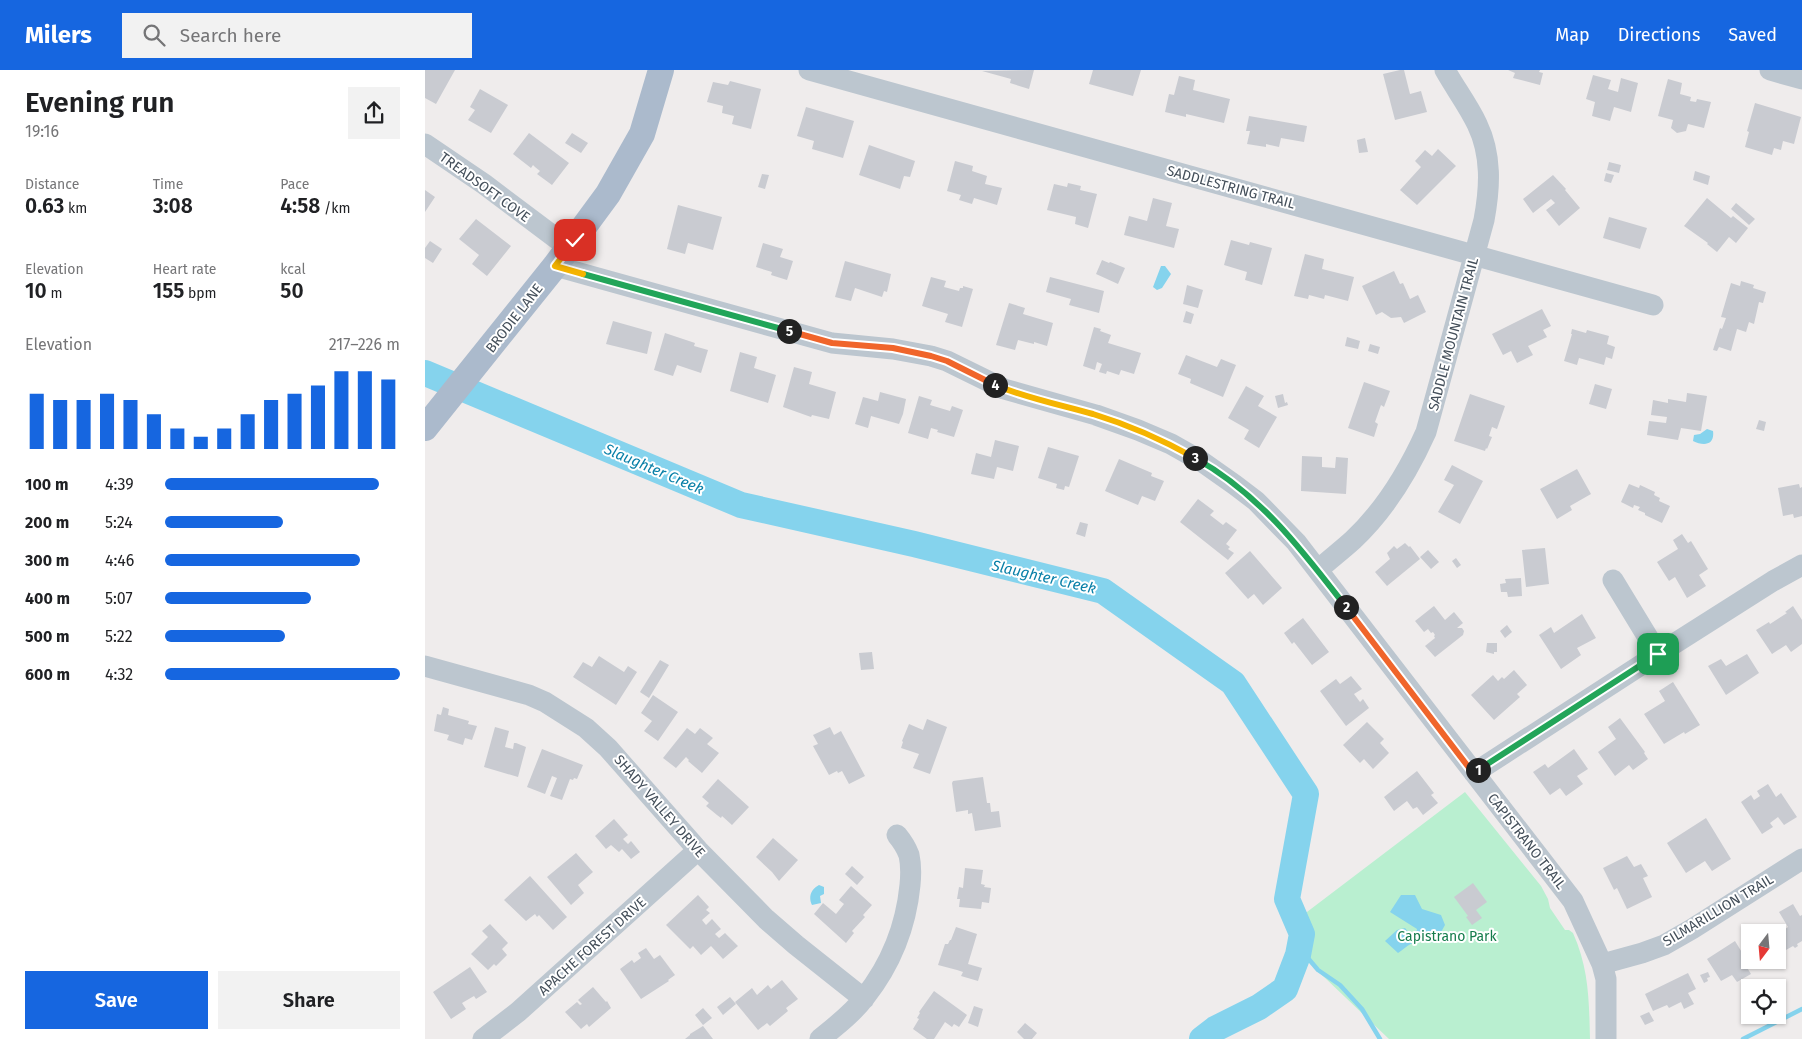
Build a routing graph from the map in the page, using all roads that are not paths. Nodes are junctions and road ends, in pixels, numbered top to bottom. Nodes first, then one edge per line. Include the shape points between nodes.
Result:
1 (661, 70) edge
2 (809, 70) edge
3 (1445, 70) edge
4 (1770, 70) edge
5 (1802, 79) edge
6 (425, 144) edge
7 (1475, 255) junction
8 (562, 257) junction
9 (1653, 305) dead end
10 (432, 420) edge
11 (1802, 566) edge
12 (1317, 570) junction
13 (1613, 580) dead end
14 (1658, 654) junction
15 (425, 666) edge
16 (1473, 773) junction
17 (897, 835) dead end
18 (698, 850) junction
19 (1802, 859) edge
20 (1602, 964) junction
21 (864, 999) junction
22 (483, 1039) edge
23 (821, 1039) edge
24 (1607, 1039) edge

1 - 8 main road, BRODIE LANE via 644,127 632,154 608,194
2 - 7 street, SADDLESTRING TRAIL
3 - 7 street, SADDLE MOUNTAIN TRAIL via 1477,125 1487,156 1489,187
4 - 5 street
6 - 8 street, TREADSOFT COVE via 484,184
7 - 9 street, SADDLESTRING TRAIL
7 - 12 street, SADDLE MOUNTAIN TRAIL via 1426,432 1417,452 1385,504 1354,539
8 - 10 main road, BRODIE LANE
8 - 12 street, CAPISTRANO TRAIL via 832,343 893,348 931,356 1004,389 1138,430 1201,461 1256,501 1296,542
11 - 14 street
12 - 16 street, CAPISTRANO TRAIL
13 - 14 street
14 - 16 street
15 - 18 street, SHADY VALLEY DRIVE via 529,695 586,728 609,748
16 - 20 street, CAPISTRANO TRAIL via 1573,901
17 - 21 street via 909,857 908,904 893,952
18 - 21 street, SHADY VALLEY DRIVE via 796,945
18 - 22 street, APACHE FOREST DRIVE
19 - 20 street, SILMARILLION TRAIL via 1664,944
20 - 24 street, CAPISTRANO TRAIL via 1607,993
21 - 23 street

